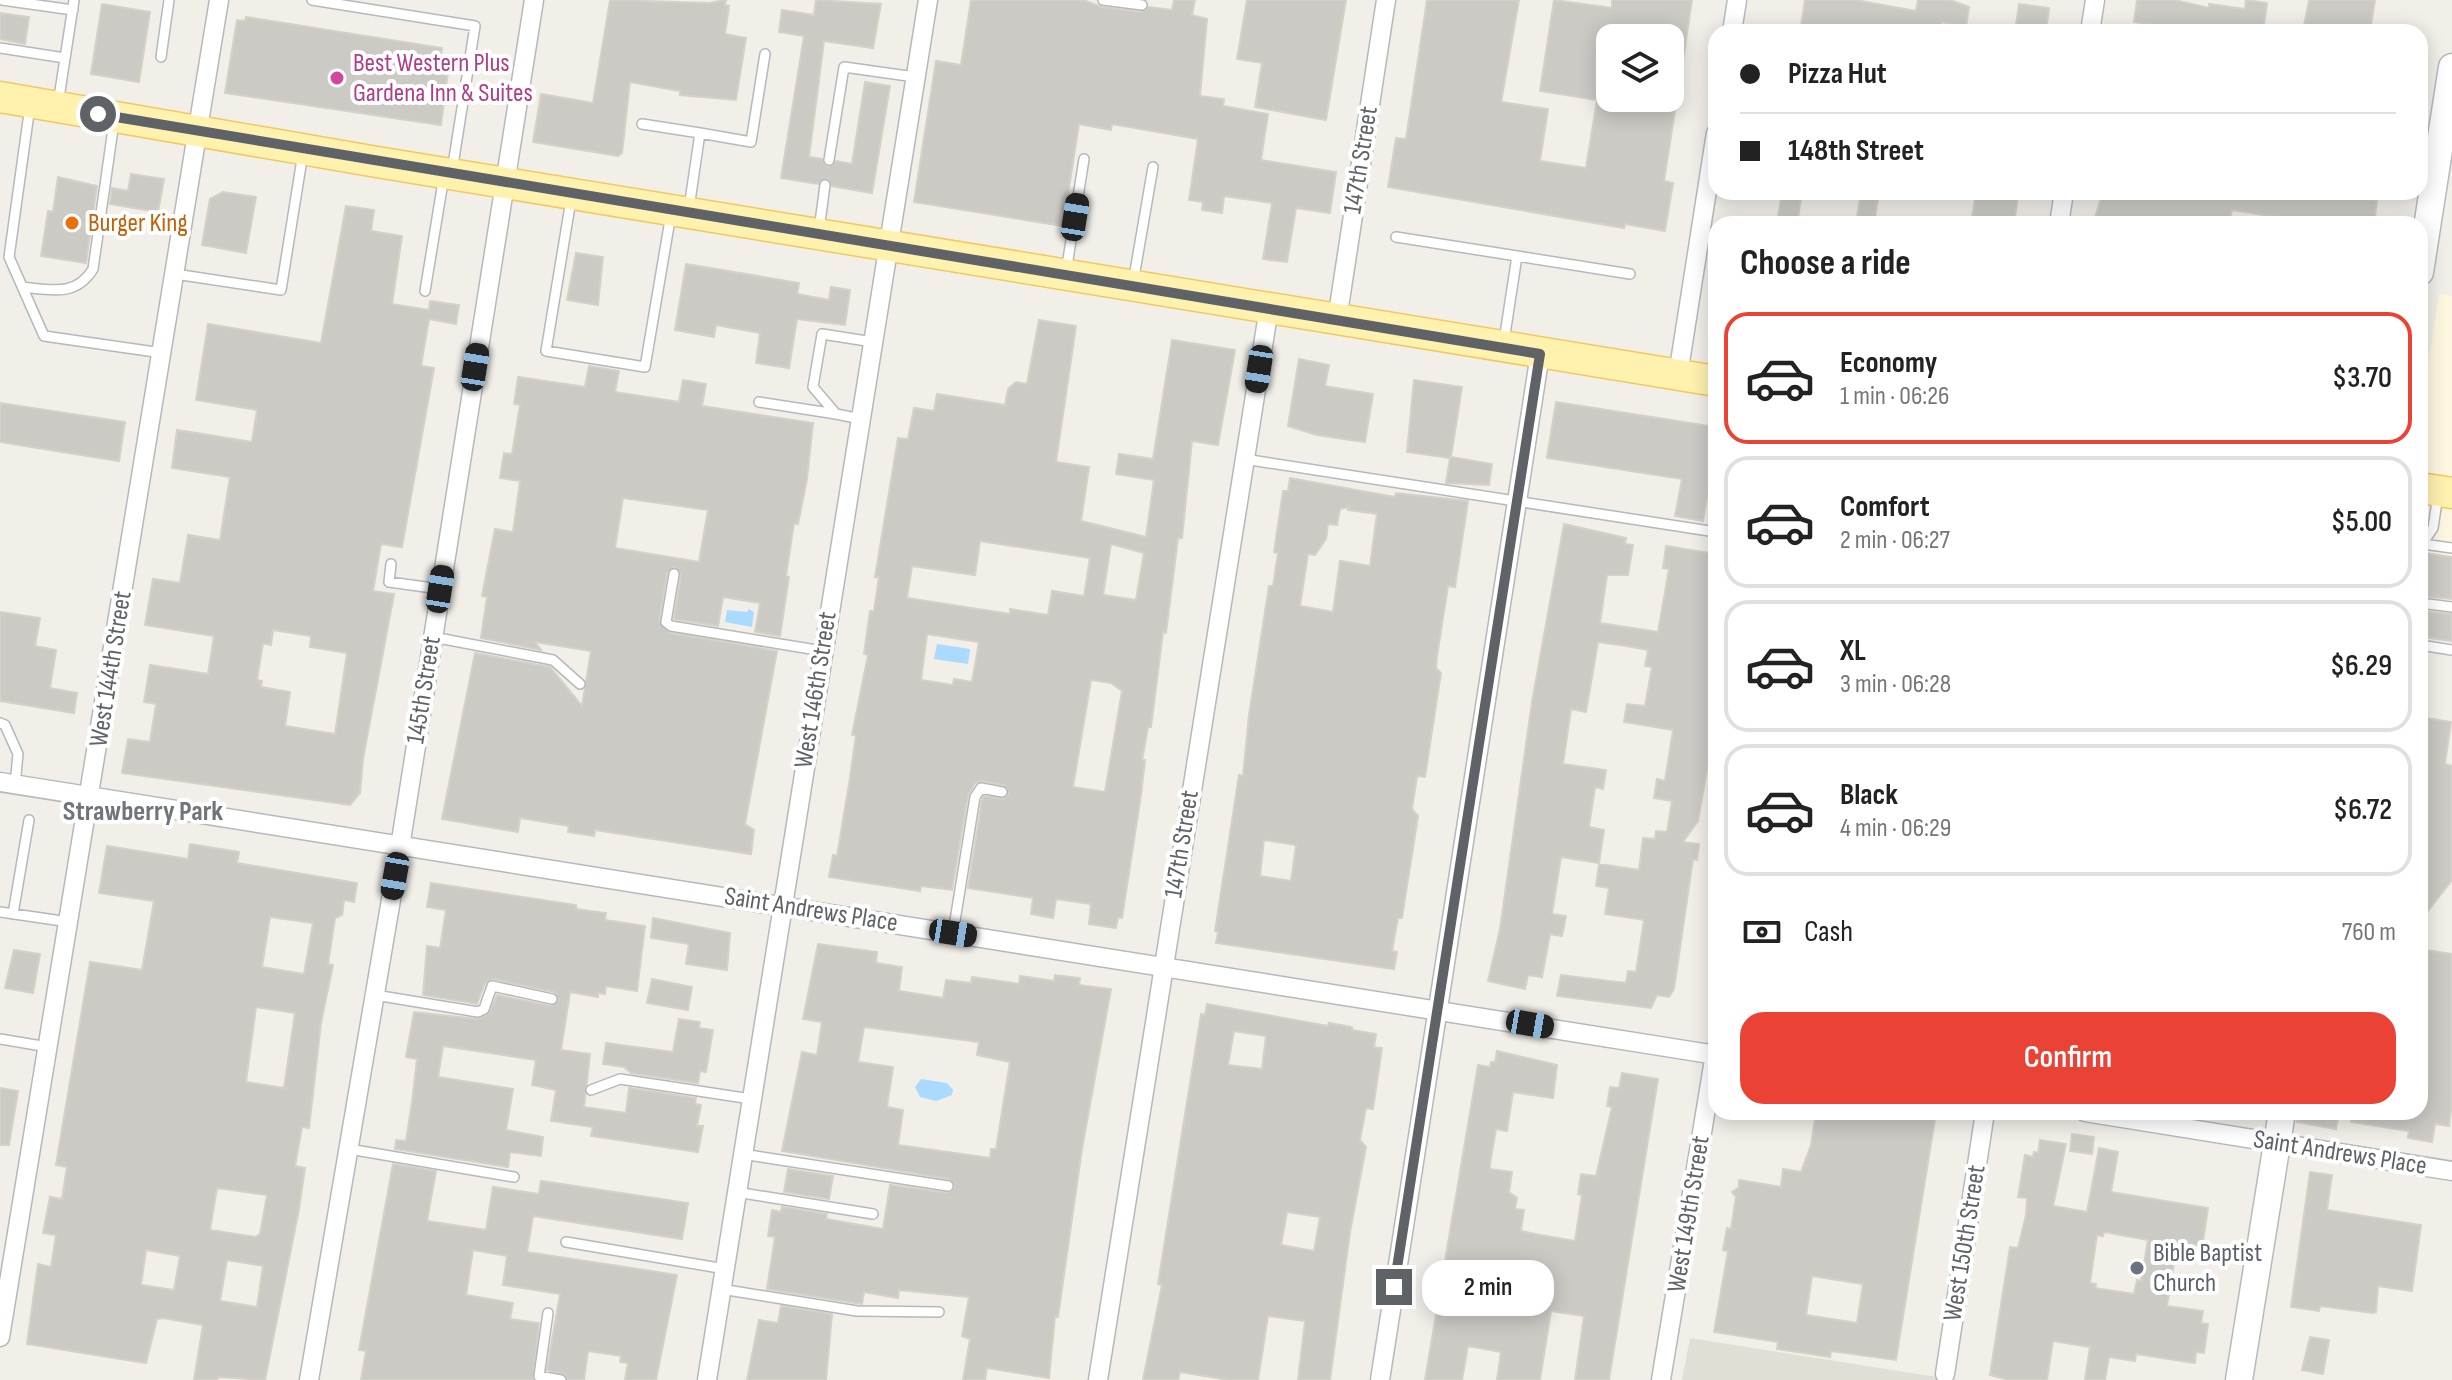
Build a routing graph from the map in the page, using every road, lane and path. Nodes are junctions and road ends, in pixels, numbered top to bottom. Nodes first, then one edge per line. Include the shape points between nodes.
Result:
1 (2, 0) edge
2 (169, 0) edge
3 (219, 0) edge
4 (312, 0) edge
5 (534, 0) edge
6 (928, 0) edge
7 (1103, 0) edge
8 (1386, 0) edge
9 (1737, 0) edge
10 (2095, 0) edge
11 (74, 5) edge
12 (1142, 5) dead end
13 (1733, 24) edge
14 (2091, 24) edge
15 (0, 48) edge
16 (765, 54) dead end
17 (161, 57) dead end
18 (65, 58) junction
19 (2452, 67) edge
20 (915, 77) junction
21 (0, 97) edge
22 (44, 105) junction
23 (115, 117) junction
24 (642, 124) dead end
25 (198, 132) junction
26 (700, 133) junction
27 (304, 150) junction
28 (1084, 159) dead end
29 (829, 160) dead end
30 (1153, 167) dead end
31 (448, 173) junction
32 (504, 182) junction
33 (1708, 184) edge
34 (825, 185) dead end
35 (572, 193) junction
36 (680, 210) junction
37 (2428, 233) edge
38 (818, 234) junction
39 (1396, 237) dead end
40 (889, 246) junction
41 (1517, 256) junction
42 (175, 274) junction
43 (1630, 274) dead end
44 (1065, 275) junction
45 (1133, 286) junction
46 (22, 287) junction
47 (425, 291) dead end
48 (1269, 308) junction
49 (1337, 320) junction
50 (873, 342) junction
51 (1503, 348) junction
52 (162, 353) junction
53 (1540, 354) junction
54 (1678, 375) junction
55 (1708, 380) edge
56 (759, 402) dead end
57 (836, 414) junction
58 (861, 419) junction
59 (1244, 459) junction
60 (2437, 491) edge
61 (1517, 503) junction
62 (1708, 531) edge
63 (2428, 536) edge
64 (2428, 546) edge
65 (2452, 548) edge
66 (391, 564) dead end
67 (674, 574) dead end
68 (440, 589) junction
69 (2428, 604) edge
70 (2452, 607) edge
71 (433, 637) junction
72 (2428, 646) edge
73 (2452, 650) edge
74 (823, 651) junction
75 (580, 684) dead end
76 (0, 723) edge
77 (7, 783) edge
78 (1002, 792) dead end
79 (91, 797) junction
80 (29, 820) dead end
81 (400, 847) junction
82 (781, 905) junction
83 (0, 912) edge
84 (13, 914) junction
85 (69, 922) junction
86 (953, 933) junction
87 (1162, 966) junction
88 (375, 995) junction
89 (552, 999) dead end
90 (1437, 1009) junction
91 (0, 1039) edge
92 (48, 1047) junction
93 (1708, 1054) edge
94 (591, 1090) dead end
95 (751, 1099) junction
96 (1708, 1102) edge
97 (1984, 1120) edge
98 (2135, 1120) edge
99 (2281, 1120) edge
100 (2277, 1143) junction
101 (349, 1149) junction
102 (742, 1154) junction
103 (2452, 1171) edge
104 (514, 1177) dead end
105 (948, 1186) dead end
106 (736, 1192) junction
107 (873, 1214) dead end
108 (566, 1242) dead end
109 (725, 1269) junction
110 (721, 1289) junction
111 (939, 1312) dead end
112 (548, 1313) dead end
113 (0, 1337) edge
114 (1945, 1374) dead end
115 (309, 1380) edge
116 (561, 1380) edge
117 (707, 1380) edge
118 (1098, 1380) edge
119 (1380, 1380) edge
120 (1661, 1380) edge
121 (2239, 1380) edge

1 - 11 lane
2 - 17 lane
3 - 25 street, West 144th Street
4 - 31 lane via 475,26
5 - 32 street, 145th Street
6 - 20 street, West 146th Street
7 - 12 lane
8 - 49 street, 147th Street
9 - 13 street
10 - 14 street
11 - 18 lane
15 - 18 lane
16 - 26 lane via 751,142
18 - 22 lane
19 - 37 main road via 2438,193
20 - 29 lane via 844,67
20 - 40 street, West 146th Street
21 - 22 main road
22 - 23 main road
22 - 46 lane via 9,257
23 - 25 main road
23 - 46 lane via 93,269 73,289
24 - 26 lane
25 - 27 main road
25 - 42 street, West 144th Street
26 - 36 lane
27 - 31 main road
27 - 42 lane via 281,290
28 - 44 lane
30 - 45 lane
31 - 32 main road
31 - 47 lane
32 - 35 main road
32 - 68 street, 145th Street
33 - 54 street
34 - 38 lane
35 - 36 main road
35 - 36 lane via 546,351 645,367
36 - 38 main road
38 - 40 main road
39 - 41 lane
40 - 44 main road
40 - 50 street, West 146th Street
41 - 43 lane
41 - 51 lane
42 - 52 street, West 144th Street
44 - 45 main road
45 - 48 main road
46 - 52 lane via 44,336
48 - 49 main road
48 - 59 street, 147th Street
49 - 51 main road
50 - 57 lane via 822,334 813,387
50 - 58 street, West 146th Street
51 - 53 main road
52 - 79 street, West 144th Street
53 - 54 main road
53 - 61 street
54 - 55 main road
56 - 57 lane
57 - 58 lane
58 - 74 street, West 146th Street
59 - 61 lane
59 - 87 street, 147th Street
60 - 63 lane
61 - 62 lane
61 - 90 street
64 - 65 lane
66 - 68 lane via 389,582
67 - 74 lane via 666,622 671,626
68 - 71 street, 145th Street
69 - 70 lane
71 - 75 lane via 553,660
71 - 81 street, 145th Street
72 - 73 lane
74 - 82 street, West 146th Street
76 - 77 lane via 18,754
77 - 79 street, Saint Andrews Place
78 - 86 lane via 981,788 975,797
79 - 81 street, Saint Andrews Place
79 - 85 street, West 144th Street
80 - 84 lane
81 - 82 street, Saint Andrews Place
81 - 88 street, 145th Street
82 - 86 street, Saint Andrews Place
82 - 95 street, West 146th Street
83 - 84 lane
84 - 85 lane
85 - 92 street, West 144th Street
86 - 87 street, Saint Andrews Place
87 - 90 street, Saint Andrews Place
87 - 118 street, 147th Street
88 - 89 lane via 478,1012 492,986
88 - 101 street, 145th Street
90 - 93 street, Saint Andrews Place
90 - 119 street
91 - 92 lane
92 - 113 street, West 144th Street
94 - 95 lane via 620,1079
95 - 102 street, West 146th Street
96 - 120 street, West 149th Street
97 - 114 street, West 150th Street
98 - 100 street, Saint Andrews Place
99 - 100 main road
100 - 103 street, Saint Andrews Place
100 - 121 main road
101 - 104 lane
101 - 115 street, 145th Street
102 - 105 lane
102 - 106 street, West 146th Street
106 - 107 lane
106 - 109 street, West 146th Street
108 - 109 lane
109 - 110 street, West 146th Street
110 - 111 lane via 857,1311
110 - 117 street, West 146th Street
112 - 116 lane via 539,1376

